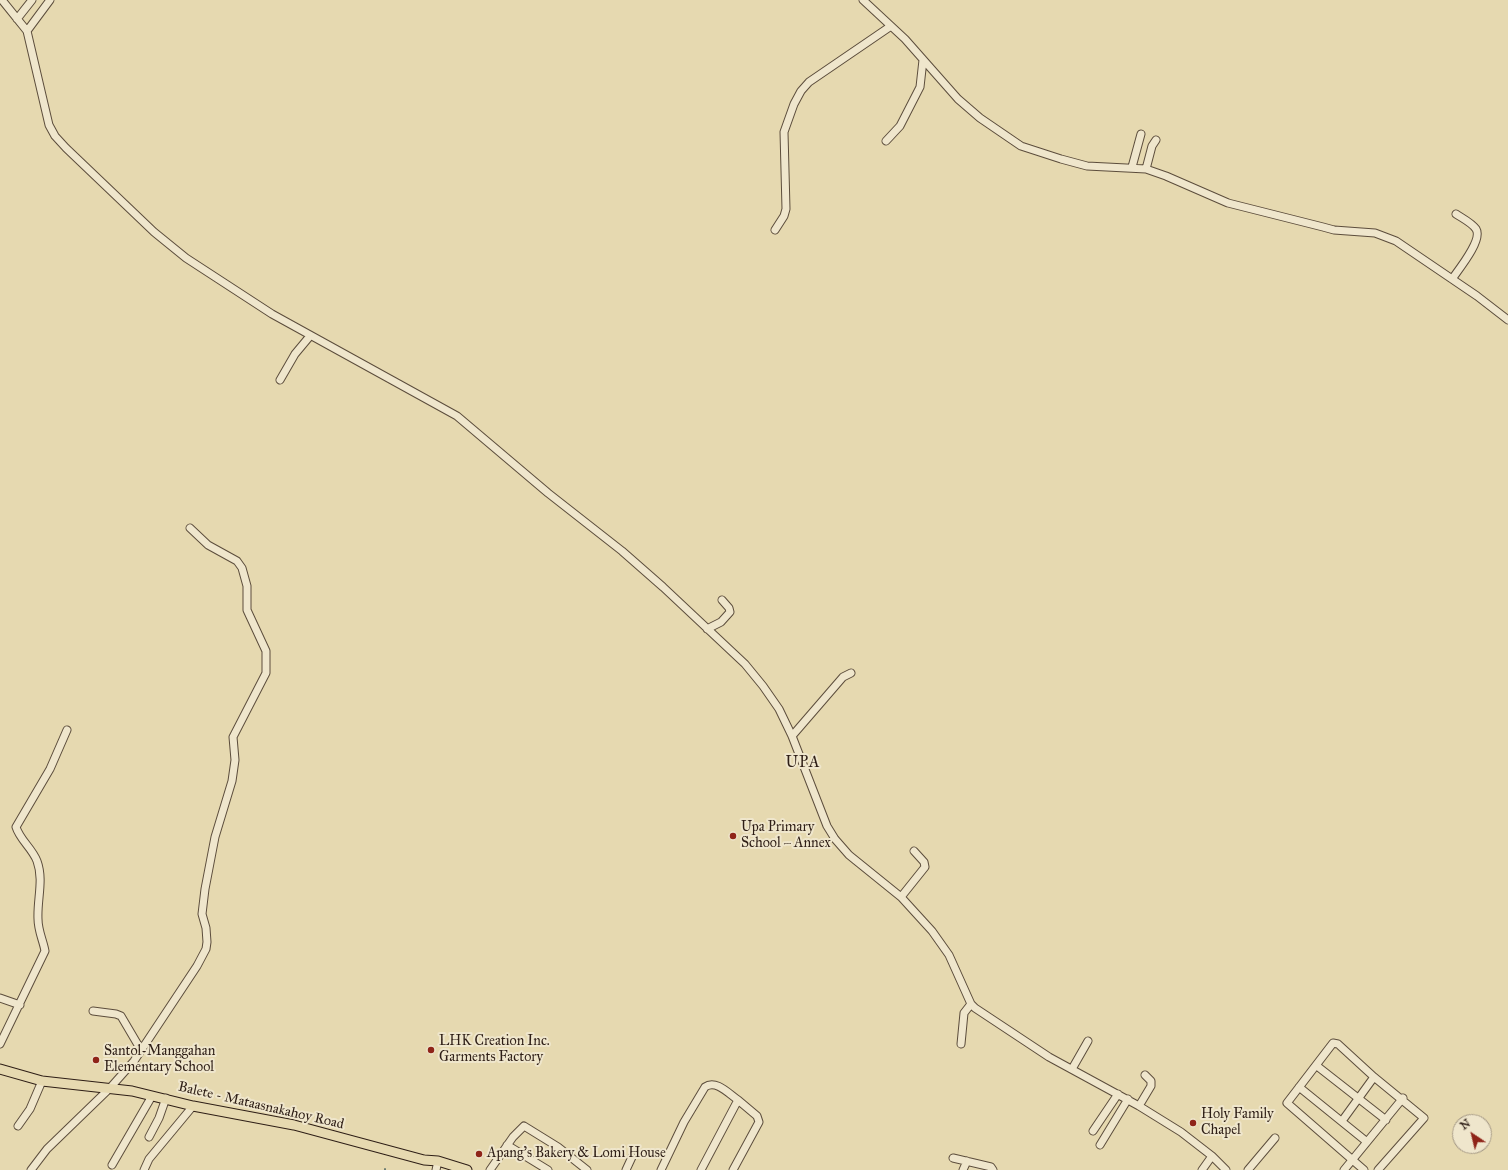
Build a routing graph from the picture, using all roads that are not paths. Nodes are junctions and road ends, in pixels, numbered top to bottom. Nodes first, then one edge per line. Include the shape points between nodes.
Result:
1 (2, 0) edge
2 (32, 0) edge
3 (50, 0) edge
4 (863, 0) edge
5 (17, 19) junction
6 (891, 26) junction
7 (27, 31) junction
8 (923, 60) junction
9 (1141, 134) dead end
10 (1156, 140) dead end
11 (886, 141) dead end
12 (1132, 167) junction
13 (1146, 169) junction
14 (1456, 214) dead end
15 (775, 230) dead end
16 (1452, 279) junction
17 (1508, 320) edge
18 (310, 336) junction
19 (280, 380) dead end
20 (190, 528) dead end
21 (722, 600) dead end
22 (708, 629) junction
23 (851, 673) dead end
24 (67, 730) dead end
25 (792, 736) junction
26 (914, 851) dead end
27 (901, 897) junction
28 (0, 998) edge
29 (971, 1004) junction
30 (20, 1005) junction
31 (93, 1011) dead end
32 (1088, 1041) dead end
33 (0, 1044) edge
34 (961, 1044) dead end
35 (141, 1050) junction
36 (1317, 1066) junction
37 (0, 1069) edge
38 (1072, 1069) junction
39 (1145, 1075) dead end
40 (1374, 1077) junction
41 (42, 1081) junction
42 (1299, 1087) junction
43 (110, 1088) junction
44 (1118, 1094) junction
45 (152, 1096) junction
46 (166, 1098) junction
47 (1403, 1098) junction
48 (1359, 1099) junction
49 (738, 1100) junction
50 (1128, 1100) junction
51 (193, 1106) junction
52 (1139, 1106) junction
53 (1342, 1120) junction
54 (1386, 1120) junction
55 (18, 1126) dead end
56 (1093, 1131) dead end
57 (150, 1137) dead end
58 (1275, 1138) dead end
59 (1367, 1142) junction
60 (507, 1145) junction
61 (1100, 1145) dead end
62 (1212, 1156) junction
63 (632, 1157) dead end
64 (953, 1158) dead end
65 (1352, 1160) junction
66 (967, 1161) junction
67 (112, 1165) dead end
68 (437, 1165) edge
69 (31, 1170) edge
70 (144, 1170) edge
71 (467, 1170) edge
72 (490, 1170) edge
73 (548, 1170) edge
74 (587, 1170) edge
75 (626, 1170) edge
76 (661, 1170) edge
77 (701, 1170) edge
78 (733, 1170) edge
79 (963, 1170) edge
80 (993, 1170) edge
81 (1202, 1170) edge
82 (1226, 1170) edge
83 (1248, 1170) edge
84 (1344, 1170) edge
85 (1364, 1170) edge
86 (1378, 1170) edge

1 - 5 street
2 - 5 street
3 - 7 street
4 - 6 street
5 - 7 street
6 - 8 street
6 - 15 street via 809,82 800,91 784,132 786,209
7 - 18 street via 49,125 55,136 154,232 186,258 246,299
8 - 11 street via 920,87 900,126
8 - 12 street via 980,118 1021,146 1087,166
9 - 12 street
10 - 13 street
12 - 13 street
13 - 16 street via 1228,203 1334,230 1376,233 1396,241
14 - 16 street via 1476,228 1478,234 1477,241
16 - 17 street
18 - 19 street via 295,354
18 - 22 street via 457,416 548,494 622,551
20 - 35 street via 208,545 232,558 242,568 247,586 247,610 266,651 266,673 233,737 233,774 215,837 205,889 202,914 206,928 206,949
21 - 22 street via 730,612
22 - 25 street via 745,664 763,686 779,709
23 - 25 street via 843,677
24 - 30 street via 50,769 16,827 18,835 36,860 40,874 38,932 44,941 45,951
25 - 27 street via 827,826 835,839 850,855
26 - 27 street via 924,862 925,867
27 - 29 street via 932,931 949,955
28 - 30 street
29 - 34 street via 964,1013
29 - 38 street via 1021,1040
30 - 33 street
31 - 35 street via 121,1016
32 - 38 street
35 - 43 street
36 - 40 street via 1331,1044 1336,1043
36 - 42 street
36 - 48 street
37 - 41 main road, Balete - Mataasnakahoy Road
38 - 44 street
39 - 52 street via 1152,1086
40 - 47 street
40 - 48 street
41 - 43 main road, Balete - Mataasnakahoy Road
41 - 55 street via 30,1109
42 - 53 street
42 - 65 street via 1287,1103
43 - 45 main road, Balete - Mataasnakahoy Road
43 - 69 street via 47,1148
44 - 50 street
44 - 56 street
45 - 46 main road, Balete - Mataasnakahoy Road
45 - 67 street
46 - 51 main road, Balete - Mataasnakahoy Road
46 - 57 street
47 - 54 street
47 - 86 street via 1424,1119
48 - 53 street
48 - 54 street
49 - 76 street via 715,1084 705,1086
49 - 77 street
49 - 78 street via 757,1116 759,1122
50 - 52 street
50 - 61 street
51 - 68 main road, Balete - Mataasnakahoy Road via 294,1125
51 - 70 street via 148,1159
52 - 62 street via 1191,1138
53 - 59 street
54 - 59 street
58 - 83 street
59 - 65 street
60 - 72 street
60 - 73 street
60 - 74 street via 524,1126 558,1147
62 - 81 street
62 - 82 street
63 - 75 street
64 - 66 street
65 - 84 street
65 - 85 street
66 - 79 street
66 - 80 street via 991,1167
68 - 71 main road, Balete - Mataasnakahoy Road

